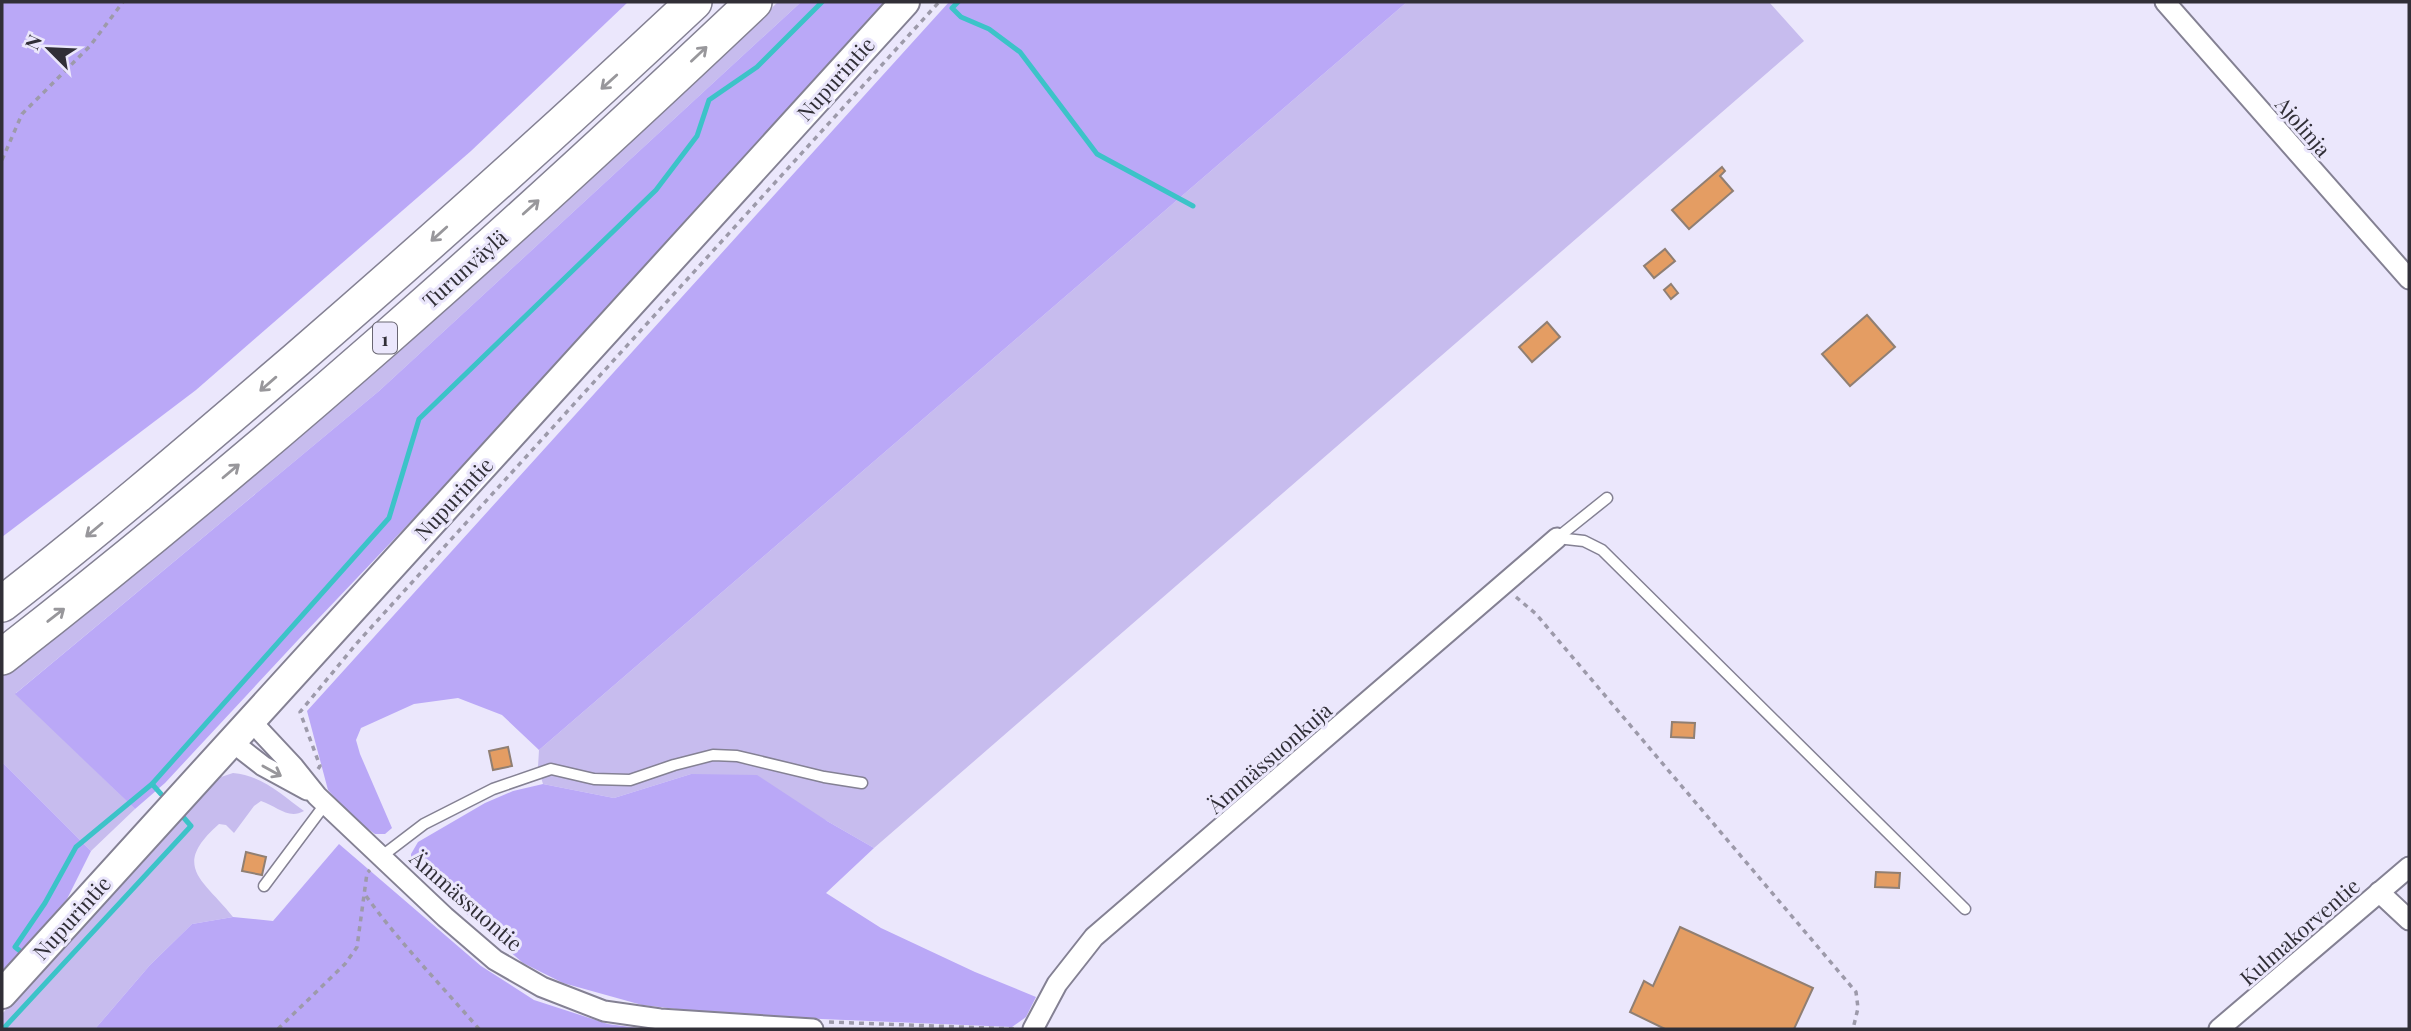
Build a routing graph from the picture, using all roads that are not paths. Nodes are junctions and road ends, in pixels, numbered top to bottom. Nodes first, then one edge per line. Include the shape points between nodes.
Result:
1 (694, 2) edge
2 (754, 2) edge
3 (905, 2) edge
4 (2165, 2) edge
5 (2409, 279) edge
6 (1607, 498) dead end
7 (1557, 538) junction
8 (2, 604) edge
9 (2, 657) edge
10 (240, 731) junction
11 (862, 783) dead end
12 (317, 794) junction
13 (382, 856) junction
14 (2409, 867) edge
15 (264, 886) dead end
16 (2379, 892) junction
17 (1965, 909) dead end
18 (2409, 920) edge
19 (2, 994) edge
20 (820, 1025) edge
21 (1032, 1029) edge
22 (2219, 1029) edge

1 -> 8 highway, Turunväylä / 1 via 382,286
9 -> 2 highway, Turunväylä / 1 via 248,457 411,316
3 - 10 main road, Nupurintie
4 - 5 street, Ajolinja
6 - 7 lane
7 - 17 lane via 1584,541 1602,550
7 - 21 street, Ämmässuonkuja via 1094,937 1057,984
10 - 12 street, Ämmässuontie
10 -> 12 street, Ämmässuontie via 263,766
10 - 19 main road, Nupurintie
11 - 13 lane via 737,756 713,755 631,780 594,779 551,769 493,789 424,824
12 - 13 street, Ämmässuontie
12 - 15 lane
13 - 20 street, Ämmässuontie via 495,960 542,987 604,1010 660,1019
14 - 16 street, Kulmakorventie
16 - 18 street
16 - 22 street, Kulmakorventie

